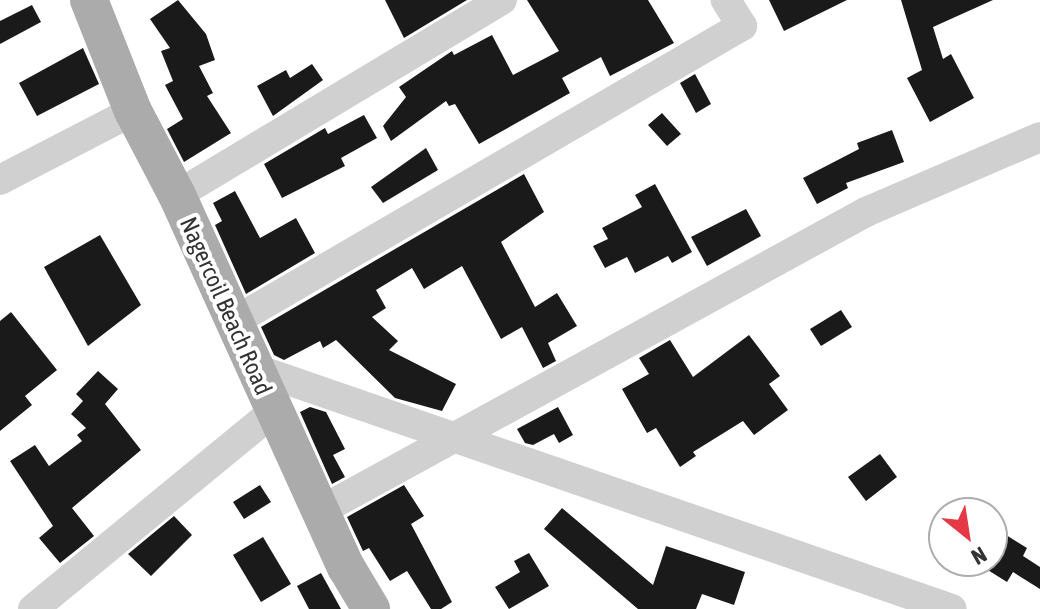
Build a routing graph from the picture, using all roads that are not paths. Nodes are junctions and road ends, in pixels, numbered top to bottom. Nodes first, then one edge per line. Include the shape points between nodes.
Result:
1 (89, 0) edge
2 (502, 0) edge
3 (726, 0) edge
4 (133, 111) junction
5 (1040, 137) edge
6 (0, 180) edge
7 (177, 195) junction
8 (233, 322) junction
9 (253, 368) junction
10 (273, 412) junction
11 (450, 438) junction
12 (320, 511) junction
13 (33, 609) edge
14 (371, 609) edge
15 (952, 609) edge

1 - 4 main road, Nagercoil Beach Road
2 - 7 street
3 - 8 street via 742,26
4 - 6 street
4 - 7 main road, Nagercoil Beach Road
5 - 11 street via 866,212
7 - 8 main road, Nagercoil Beach Road
8 - 9 main road, Nagercoil Beach Road
9 - 10 main road, Nagercoil Beach Road
9 - 11 street
10 - 12 main road, Nagercoil Beach Road
10 - 13 street
11 - 12 street
11 - 15 street
12 - 14 main road, Nagercoil Beach Road

